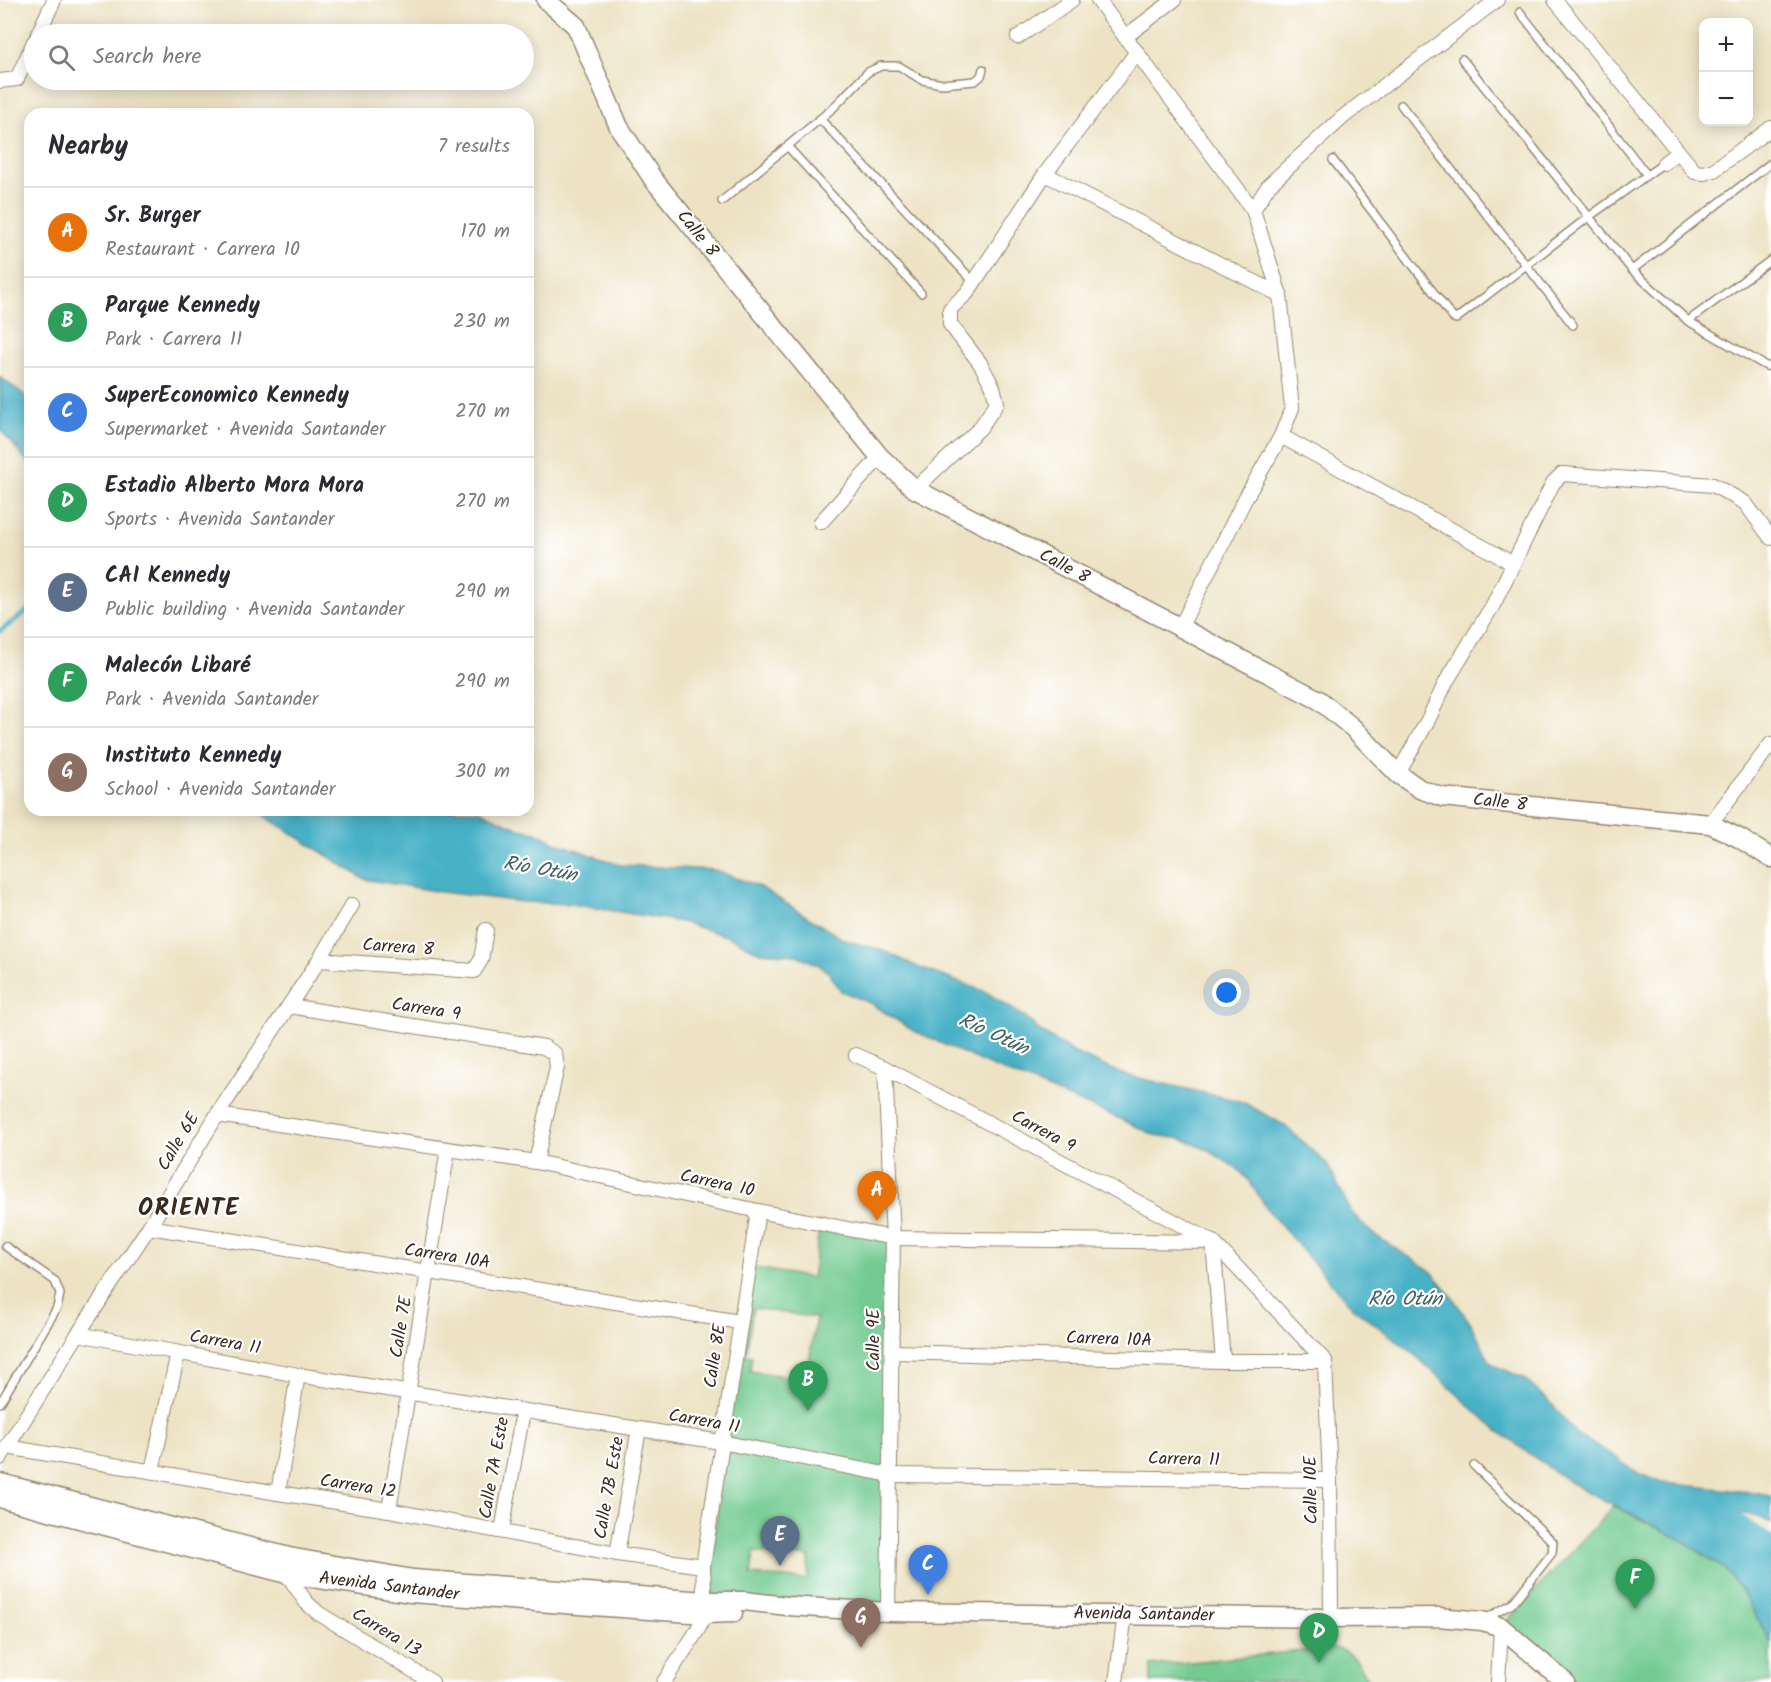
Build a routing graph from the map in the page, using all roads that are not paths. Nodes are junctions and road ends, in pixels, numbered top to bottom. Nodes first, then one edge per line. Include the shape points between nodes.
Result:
1 (54, 0) edge
2 (546, 0) edge
3 (1072, 0) edge
4 (1098, 0) edge
5 (1174, 0) edge
6 (1497, 0) edge
7 (1555, 0) edge
8 (1520, 12) dead end
9 (43, 24) edge
10 (1018, 37) dead end
11 (1125, 37) junction
12 (1137, 52) junction
13 (1462, 59) dead end
14 (24, 64) edge
15 (983, 69) dead end
16 (0, 81) edge
17 (1401, 105) dead end
18 (820, 119) junction
19 (1771, 128) edge
20 (788, 147) junction
21 (1677, 153) junction
22 (1333, 160) dead end
23 (1664, 163) joint
24 (1771, 163) edge
25 (1045, 174) junction
26 (1647, 175) junction
27 (722, 201) dead end
28 (1253, 210) junction
29 (1590, 216) junction
30 (1771, 260) edge
31 (1527, 265) junction
32 (1632, 270) junction
33 (974, 282) junction
34 (921, 293) dead end
35 (1280, 295) junction
36 (1688, 321) junction
37 (1573, 325) dead end
38 (1771, 367) edge
39 (1281, 436) junction
40 (880, 457) junction
41 (915, 489) junction
42 (821, 522) dead end
43 (1771, 538) edge
44 (1512, 563) junction
45 (1179, 628) junction
46 (1771, 744) edge
47 (1398, 774) junction
48 (1710, 824) junction
49 (1771, 858) edge
50 (352, 905) dead end
51 (486, 930) dead end
52 (319, 960) junction
53 (289, 1006) junction
54 (856, 1055) dead end
55 (885, 1068) junction
56 (217, 1115) junction
57 (448, 1149) junction
58 (536, 1162) junction
59 (758, 1211) junction
60 (148, 1227) junction
61 (892, 1238) junction
62 (1213, 1242) junction
63 (6, 1246) dead end
64 (429, 1273) junction
65 (740, 1322) junction
66 (78, 1334) junction
67 (892, 1352) junction
68 (178, 1353) junction
69 (1223, 1361) junction
70 (1325, 1361) junction
71 (298, 1375) junction
72 (410, 1392) junction
73 (0, 1403) edge
74 (523, 1411) junction
75 (639, 1429) junction
76 (721, 1442) junction
77 (4, 1453) edge
78 (1474, 1466) dead end
79 (152, 1472) junction
80 (890, 1475) junction
81 (1330, 1480) junction
82 (0, 1483) edge
83 (278, 1493) junction
84 (0, 1498) edge
85 (389, 1510) junction
86 (502, 1532) junction
87 (617, 1554) junction
88 (288, 1565) junction
89 (703, 1566) junction
90 (705, 1608) junction
91 (888, 1612) junction
92 (1125, 1614) junction
93 (1331, 1618) junction
94 (1482, 1621) junction
95 (1501, 1627) junction
96 (432, 1682) edge
97 (664, 1682) edge
98 (1116, 1682) edge
99 (1498, 1682) edge
100 (1565, 1682) edge

1 - 9 street
2 - 40 street, Calle 8 via 576,26 619,127 653,179
3 - 10 street
4 - 11 street
5 - 11 street
6 - 28 street via 1343,117 1269,185
7 - 21 street
8 - 26 lane
11 - 12 street
12 - 25 street
12 - 28 street
13 - 29 lane
14 - 16 street via 17,80
15 - 18 lane via 975,81 942,84 922,80 899,66 881,66 868,72
17 - 31 lane
18 - 20 lane
18 - 33 lane
19 - 21 street via 1714,170 1704,173 1695,172
20 - 27 lane
20 - 34 lane
21 - 23 street
22 - 31 lane via 1453,318 1460,317
23 - 26 lane
24 - 32 lane
25 - 33 street
25 - 35 street
26 - 29 lane
28 - 35 street
29 - 31 lane
29 - 32 lane
30 - 36 lane
31 - 37 lane
32 - 36 lane
33 - 41 street via 951,309 950,324 980,363 997,403 980,428
35 - 39 street via 1292,408
36 - 38 lane
39 - 44 street
39 - 45 street
40 - 41 street, Calle 8
40 - 42 street
41 - 45 street, Calle 8
43 - 44 street via 1745,503 1713,485 1562,474 1553,483
44 - 47 street via 1493,605
45 - 47 street, Calle 8 via 1319,700
46 - 48 street
47 - 48 street, Calle 8 via 1420,789 1442,797
48 - 49 street, Calle 8
50 - 52 street, Calle 6E
51 - 52 street, Carrera 8 via 481,960 474,971
52 - 53 street, Calle 6E
53 - 56 street, Calle 6E
53 - 58 street, Carrera 9 via 544,1047 555,1054 557,1067
54 - 55 street, Carrera 9
55 - 61 street, Calle 9E
55 - 62 street, Carrera 9
56 - 57 street, Carrera 10
56 - 60 street, Calle 6E
57 - 58 street, Carrera 10
57 - 64 street, Calle 7E
58 - 59 street, Carrera 10
59 - 61 street, Carrera 10
59 - 65 street, Calle 8E
60 - 64 street, Carrera 10A
60 - 66 street, Calle 6E
61 - 62 street, Carrera 10
61 - 67 street, Calle 9E
62 - 69 street
62 - 70 street, Carrera 9
63 - 73 lane via 55,1281 60,1294 57,1308
64 - 65 street, Carrera 10A
64 - 72 street, Calle 7E
65 - 76 street, Calle 8E
66 - 68 street, Carrera 11
66 - 77 street, Calle 6E
67 - 69 street, Carrera 10A
67 - 80 street, Calle 9E
68 - 71 street, Carrera 11
68 - 79 street
69 - 70 street, Carrera 10A
70 - 81 street, Calle 10E
71 - 72 street, Carrera 11
71 - 83 street
72 - 74 street, Carrera 11
72 - 85 street, Calle 7E
74 - 75 street, Carrera 11
74 - 86 street, Calle 7A Este
75 - 76 street, Carrera 11
75 - 87 street, Calle 7B Este
76 - 80 street, Carrera 11
76 - 89 street, Calle 8E
77 - 79 street, Carrera 12
78 - 94 lane via 1553,1542 1552,1553 1512,1604
79 - 83 street, Carrera 12
80 - 81 street, Carrera 11
80 - 91 street, Calle 9E
81 - 93 street, Calle 10E
82 - 88 street, Avenida Santander
83 - 85 street, Carrera 12
84 - 88 street, Avenida Santander
85 - 86 street, Carrera 12
86 - 87 street, Carrera 12
87 - 89 street, Carrera 12
88 - 90 street, Avenida Santander via 411,1593
88 - 96 street, Carrera 13 via 306,1602 318,1613
89 - 90 street, Calle 8E
90 - 91 street, Avenida Santander via 743,1612 787,1606
90 - 97 street via 697,1631
91 - 92 street, Avenida Santander
92 - 93 street, Avenida Santander
92 - 98 street
93 - 94 street, Avenida Santander via 1439,1617
94 - 95 street, Avenida Santander
95 - 99 street
95 - 100 street

